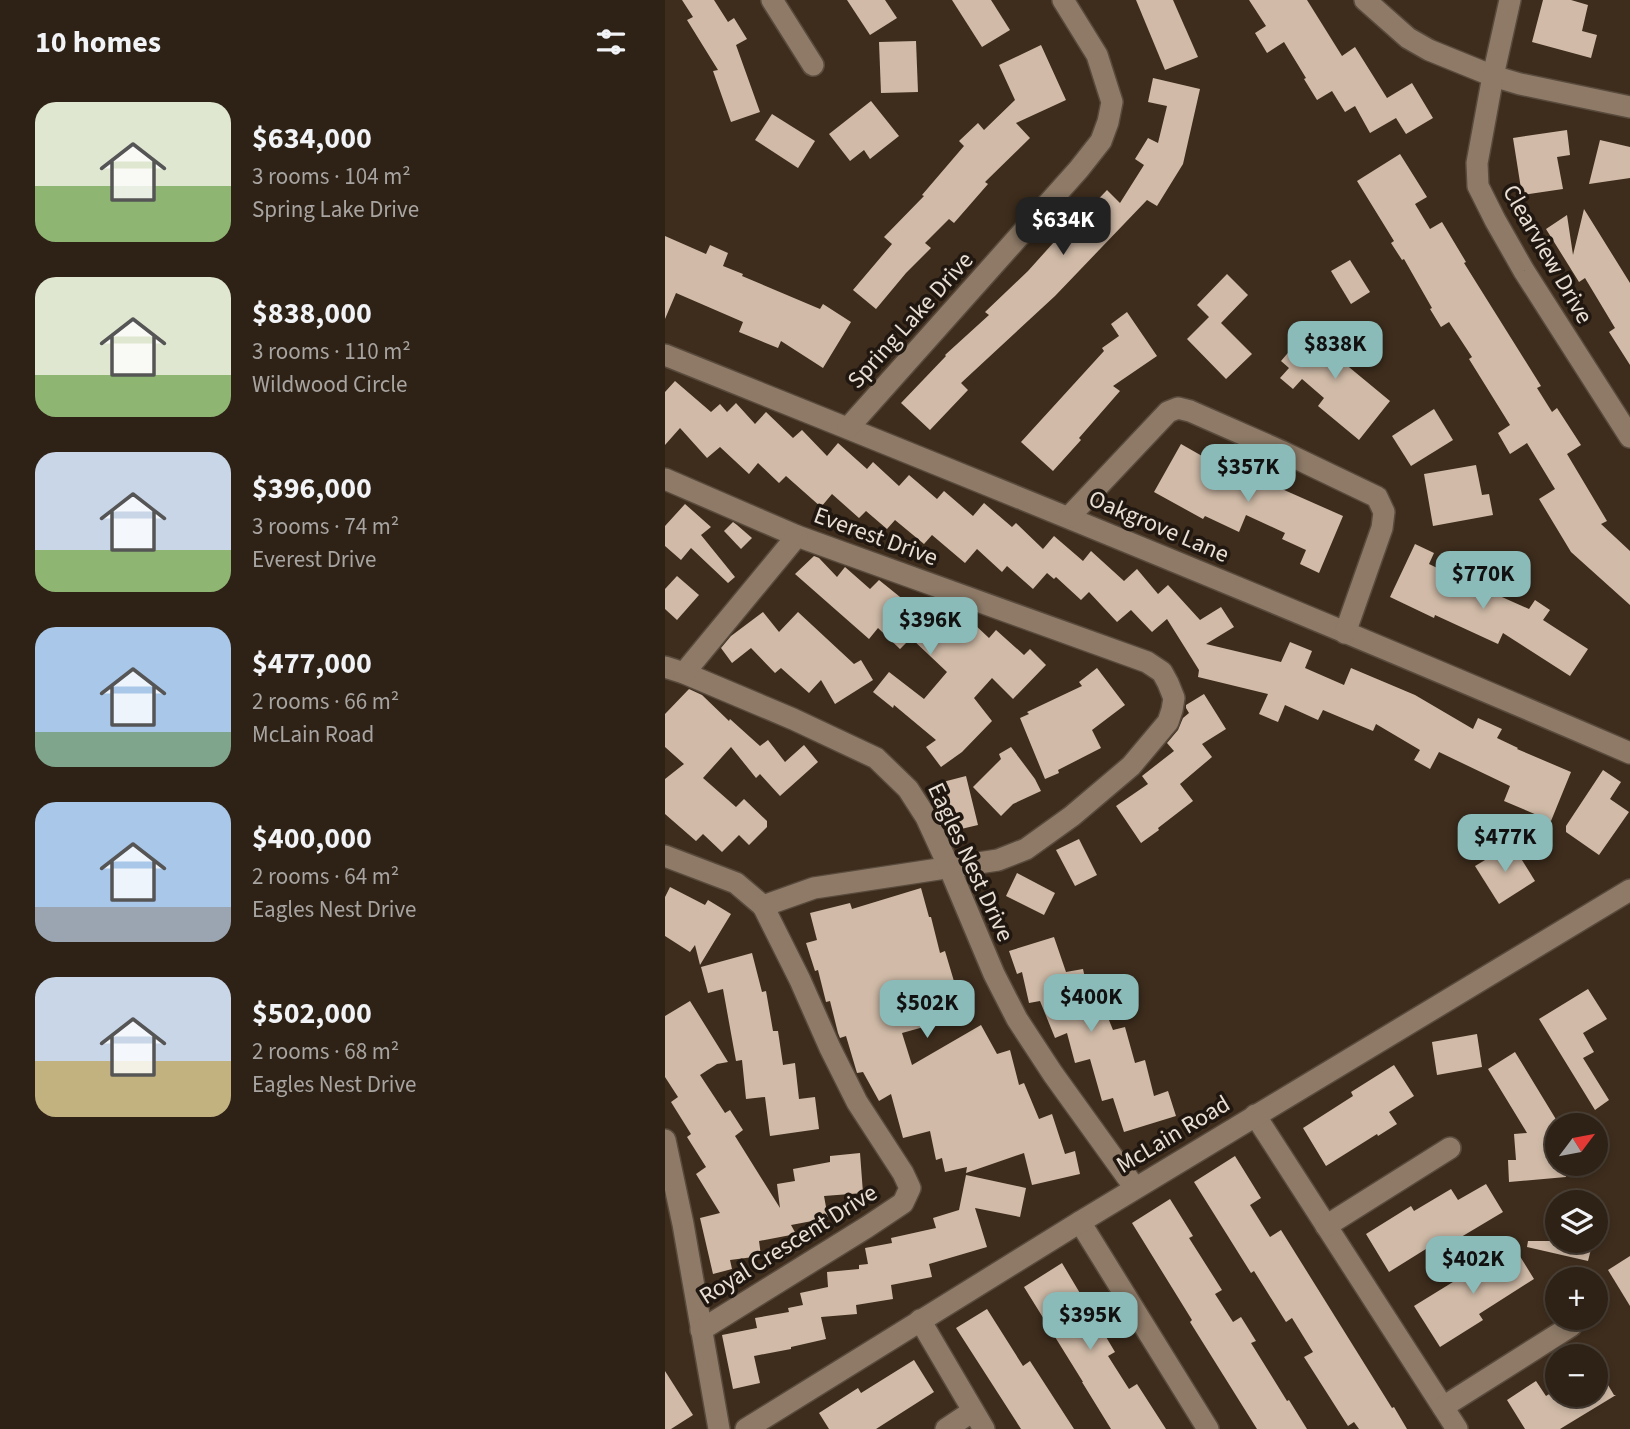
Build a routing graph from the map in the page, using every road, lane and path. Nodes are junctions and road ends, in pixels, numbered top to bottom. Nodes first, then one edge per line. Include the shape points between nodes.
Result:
1 (772, 0) edge
2 (1063, 0) edge
3 (1365, 0) edge
4 (1510, 0) edge
5 (813, 65) dead end
6 (1493, 76) junction
7 (1630, 107) edge
8 (665, 355) edge
9 (848, 428) junction
10 (1630, 438) edge
11 (665, 479) edge
12 (1069, 517) junction
13 (797, 536) junction
14 (1346, 634) junction
15 (674, 670) edge
16 (1630, 753) edge
17 (665, 856) edge
18 (949, 867) junction
19 (1630, 890) edge
20 (763, 906) junction
21 (1255, 1115) junction
22 (665, 1140) edge
23 (1450, 1148) dead end
24 (1135, 1188) junction
25 (1080, 1222) junction
26 (1326, 1226) junction
27 (920, 1320) junction
28 (701, 1330) junction
29 (1565, 1330) edge
30 (1443, 1407) junction
31 (973, 1411) junction
32 (719, 1429) edge
33 (746, 1429) edge
34 (946, 1429) edge
35 (985, 1429) edge
36 (1208, 1429) edge
37 (1457, 1429) edge

1 - 5 street
2 - 9 street, Spring Lake Drive via 1097,55 1112,102 1101,141
3 - 6 street via 1408,38
4 - 6 street, Clearview Drive
6 - 7 street
6 - 10 street, Clearview Drive via 1477,163 1478,186 1524,271
8 - 9 street, Oakgrove Lane
9 - 12 street, Oakgrove Lane
11 - 13 street, Everest Drive
12 - 14 street, Oakgrove Lane
12 - 14 street via 1168,412 1178,408 1190,411 1377,497 1384,512 1382,528
13 - 15 street
13 - 18 street, Everest Drive via 1147,662 1168,682 1174,698 1168,722 1131,766 1072,816 1026,849 998,860
14 - 16 street, Oakgrove Lane
15 - 18 street, Eagles Nest Drive via 876,758 908,789
17 - 20 street via 736,883
18 - 20 street via 814,888
18 - 24 street, Eagles Nest Drive via 1017,1019
19 - 21 street, McLain Road
20 - 28 street, Royal Crescent Drive via 857,1102 910,1188 903,1203
21 - 24 street, McLain Road
21 - 26 street
22 - 28 street
23 - 26 street
24 - 25 street, McLain Road
25 - 27 street, McLain Road
25 - 36 street
26 - 30 street
27 - 31 street
27 - 33 street, McLain Road
28 - 32 street
29 - 30 street
30 - 37 street
31 - 34 street
31 - 35 street

